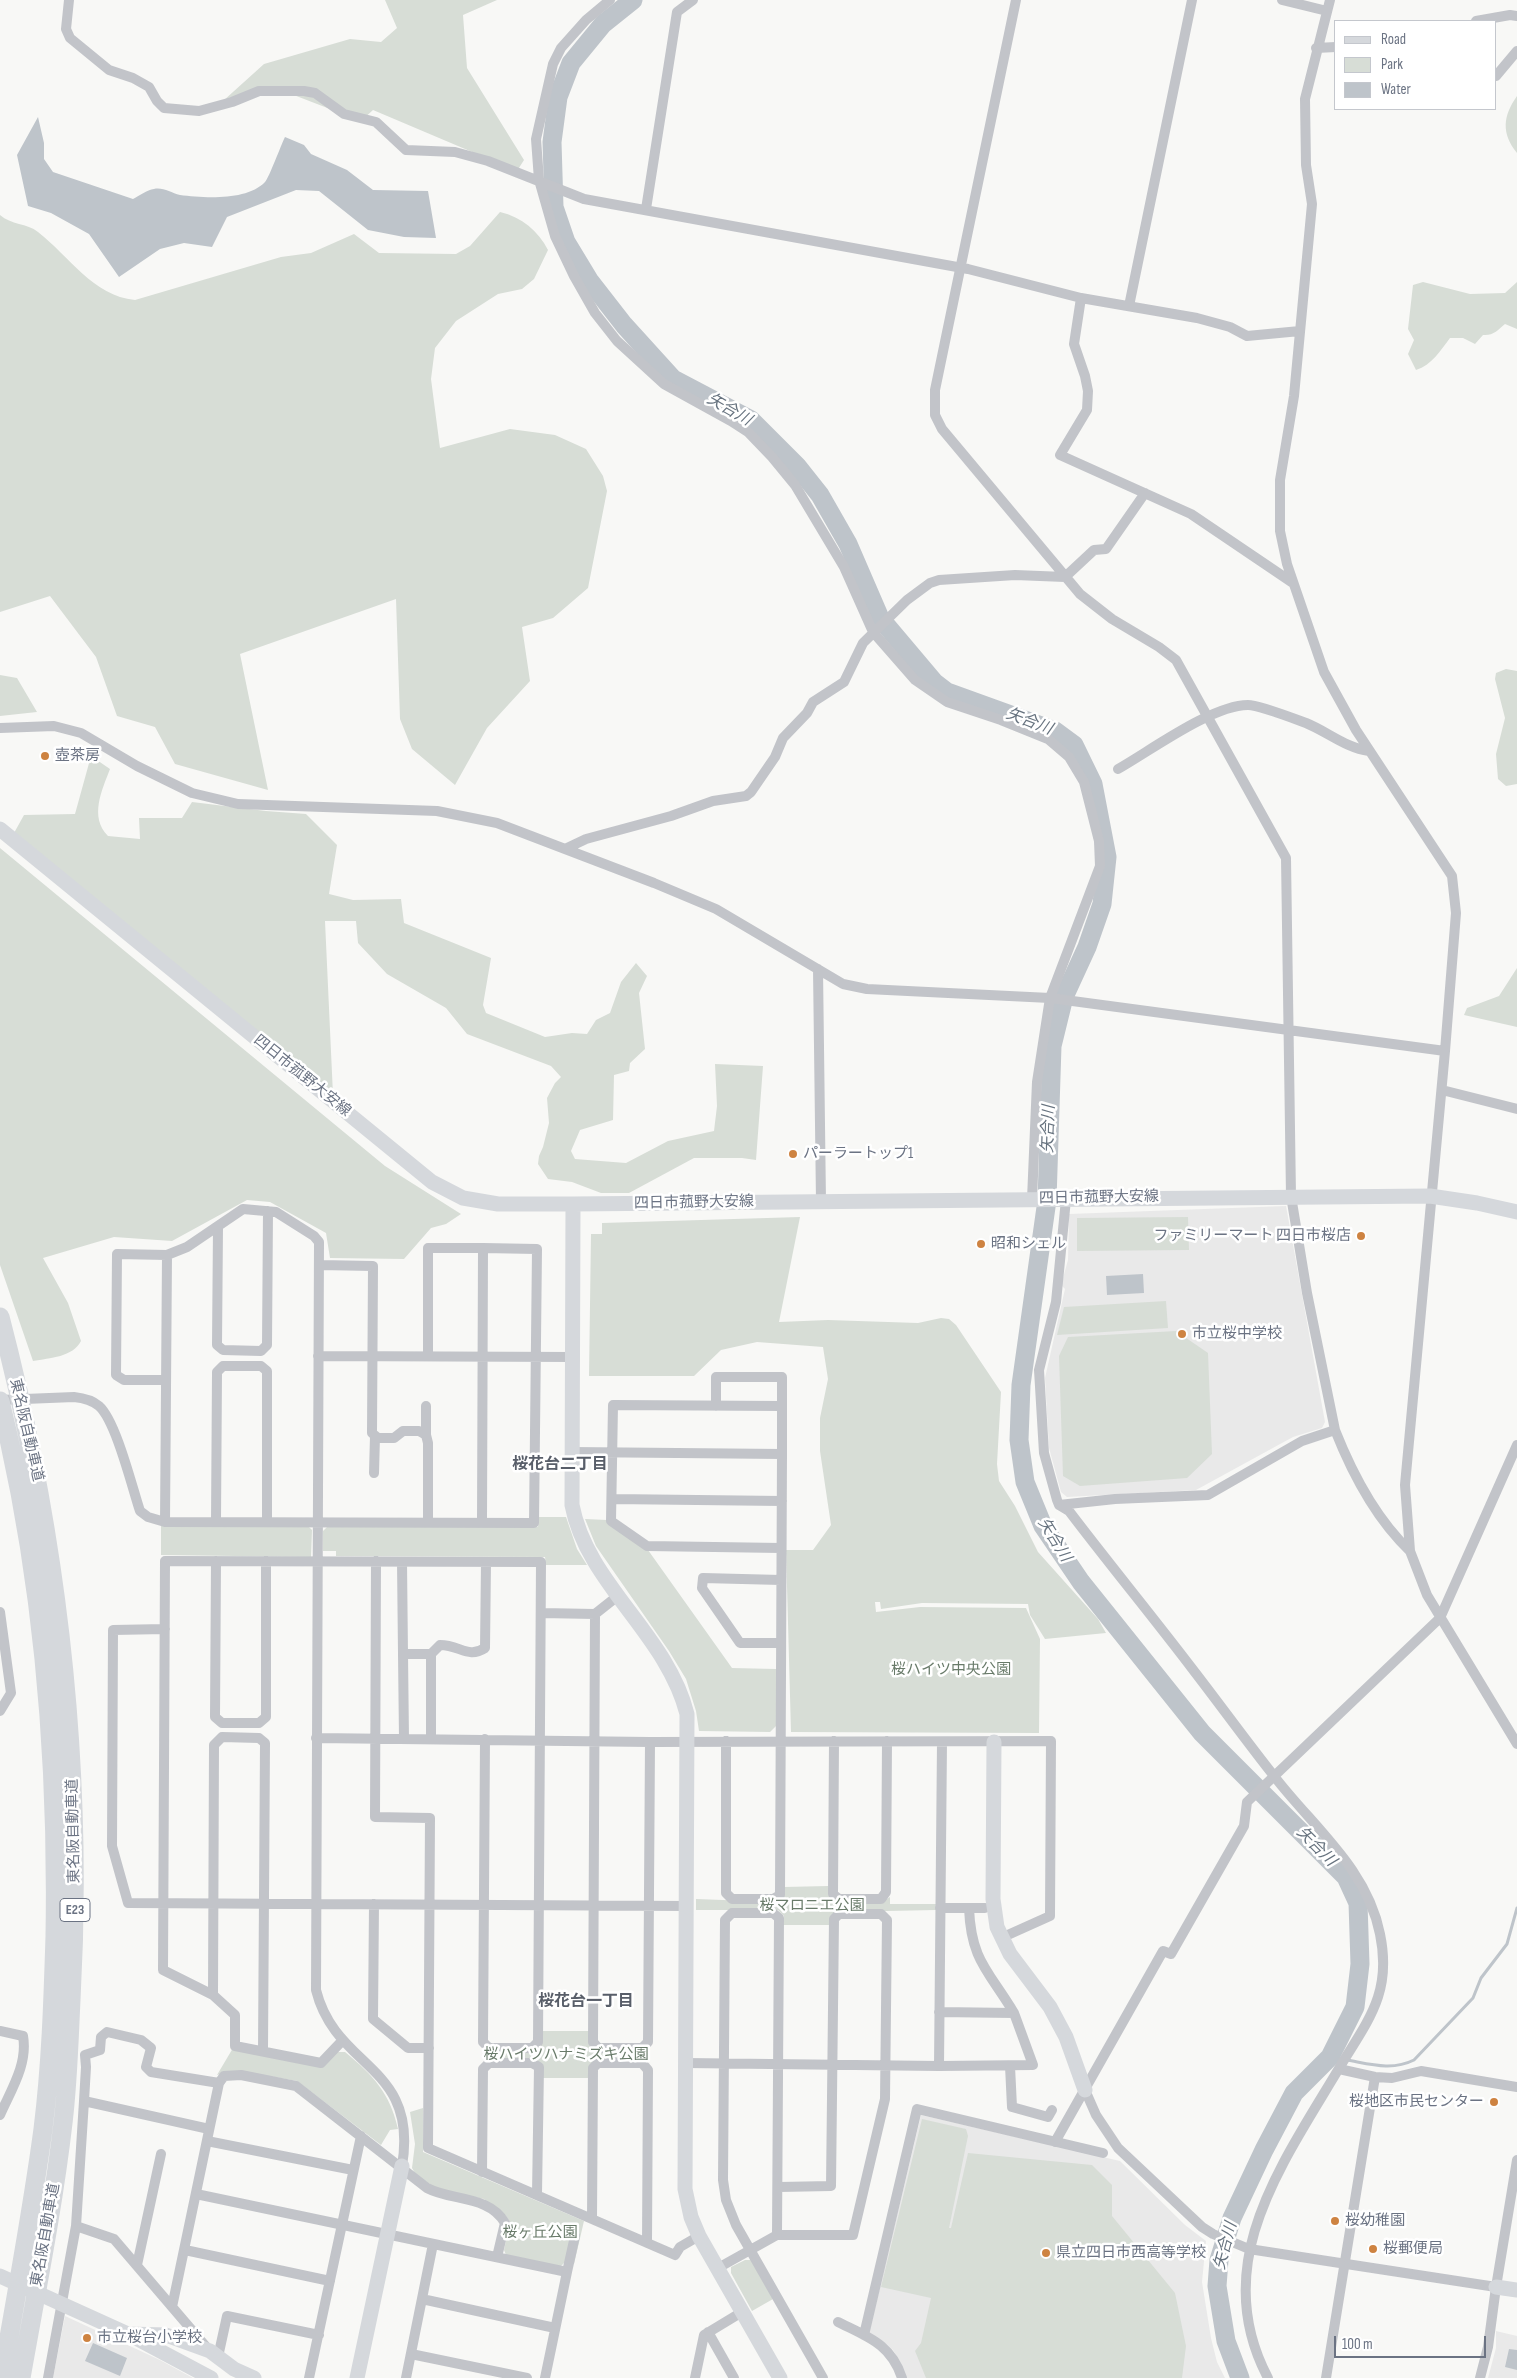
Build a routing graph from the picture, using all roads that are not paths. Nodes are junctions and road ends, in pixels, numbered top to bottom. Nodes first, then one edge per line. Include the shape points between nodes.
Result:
1 (69, 0) edge
2 (610, 0) edge
3 (693, 0) edge
4 (1016, 0) edge
5 (1192, 0) edge
6 (1282, 0) edge
7 (1330, 0) edge
8 (1327, 11) junction
9 (1517, 16) edge
10 (1482, 20) edge
11 (1334, 47) edge
12 (1316, 48) junction
13 (1517, 51) edge
14 (1497, 75) edge
15 (541, 181) junction
16 (646, 209) junction
17 (960, 268) junction
18 (1081, 298) junction
19 (1129, 306) junction
20 (1300, 331) junction
21 (1145, 493) junction
22 (1065, 577) junction
23 (1294, 583) junction
24 (875, 630) junction
25 (1208, 717) junction
26 (0, 728) edge
27 (1369, 751) junction
28 (1118, 769) dead end
29 (0, 829) edge
30 (565, 849) junction
31 (818, 969) junction
32 (1050, 998) junction
33 (1289, 1030) junction
34 (1445, 1051) junction
35 (1442, 1090) junction
36 (1517, 1109) edge
37 (1291, 1196) junction
38 (1430, 1196) junction
39 (1032, 1199) junction
40 (1064, 1199) junction
41 (821, 1202) junction
42 (573, 1204) junction
43 (268, 1211) junction
44 (1517, 1212) edge
45 (218, 1227) junction
46 (483, 1248) junction
47 (167, 1255) junction
48 (319, 1265) junction
49 (2, 1324) edge
50 (223, 1350) junction
51 (261, 1351) junction
52 (318, 1356) junction
53 (373, 1356) junction
54 (428, 1356) junction
55 (482, 1357) junction
56 (535, 1357) junction
57 (573, 1357) junction
58 (223, 1366) junction
59 (261, 1366) junction
60 (166, 1380) junction
61 (0, 1400) edge
62 (426, 1406) dead end
63 (716, 1406) junction
64 (782, 1406) junction
65 (1335, 1430) junction
66 (426, 1435) junction
67 (375, 1436) junction
68 (1517, 1445) edge
69 (572, 1452) junction
70 (612, 1453) junction
71 (782, 1454) junction
72 (374, 1473) dead end
73 (612, 1499) junction
74 (782, 1501) junction
75 (1060, 1504) junction
76 (267, 1520) junction
77 (216, 1521) junction
78 (316, 1521) junction
79 (166, 1522) junction
80 (428, 1522) junction
81 (482, 1522) junction
82 (781, 1548) junction
83 (1410, 1551) junction
84 (216, 1561) junction
85 (266, 1561) junction
86 (316, 1561) junction
87 (376, 1561) junction
88 (402, 1562) junction
89 (486, 1562) junction
90 (781, 1580) junction
91 (619, 1595) junction
92 (0, 1612) edge
93 (541, 1613) junction
94 (595, 1614) junction
95 (1440, 1618) junction
96 (165, 1629) junction
97 (781, 1643) junction
98 (403, 1654) junction
99 (431, 1654) junction
100 (0, 1712) edge
101 (222, 1723) junction
102 (259, 1723) junction
103 (222, 1737) junction
104 (259, 1738) junction
105 (316, 1738) junction
106 (376, 1738) junction
107 (404, 1739) junction
108 (431, 1739) junction
109 (485, 1739) junction
110 (540, 1739) junction
111 (595, 1740) junction
112 (688, 1741) junction
113 (726, 1741) junction
114 (834, 1741) junction
115 (888, 1741) junction
116 (650, 1742) junction
117 (781, 1742) junction
118 (942, 1742) junction
119 (994, 1742) junction
120 (1517, 1744) edge
121 (1272, 1779) junction
122 (164, 1903) junction
123 (214, 1903) junction
124 (264, 1903) junction
125 (315, 1904) junction
126 (374, 1904) junction
127 (429, 1904) junction
128 (484, 1904) junction
129 (539, 1905) junction
130 (594, 1905) junction
131 (648, 1906) junction
132 (687, 1906) junction
133 (940, 1908) junction
134 (969, 1908) junction
135 (985, 1908) dead end
136 (1001, 1938) junction
137 (213, 1995) junction
138 (939, 2012) junction
139 (1014, 2013) junction
140 (0, 2031) edge
141 (342, 2041) junction
142 (429, 2048) junction
143 (263, 2050) junction
144 (686, 2064) junction
145 (724, 2064) junction
146 (779, 2064) junction
147 (832, 2065) junction
148 (886, 2065) junction
149 (939, 2066) junction
150 (1010, 2066) junction
151 (1340, 2068) junction
152 (1375, 2077) junction
153 (219, 2083) junction
154 (1517, 2087) edge
155 (1085, 2090) junction
156 (84, 2101) junction
157 (1052, 2110) dead end
158 (0, 2115) edge
159 (209, 2129) junction
160 (361, 2136) junction
161 (207, 2141) junction
162 (1055, 2142) junction
163 (1103, 2153) dead end
164 (161, 2154) dead end
165 (1517, 2160) edge
166 (402, 2166) junction
167 (353, 2170) junction
168 (482, 2172) junction
169 (779, 2187) junction
170 (196, 2194) junction
171 (536, 2194) junction
172 (592, 2218) junction
173 (342, 2224) junction
174 (76, 2226) junction
175 (388, 2234) junction
176 (777, 2235) junction
177 (575, 2236) dead end
178 (698, 2236) junction
179 (647, 2243) junction
180 (434, 2244) junction
181 (1249, 2249) junction
182 (185, 2250) junction
183 (752, 2251) junction
184 (497, 2257) junction
185 (1344, 2264) junction
186 (137, 2265) junction
187 (718, 2268) junction
188 (567, 2272) junction
189 (0, 2276) edge
190 (330, 2281) junction
191 (1496, 2286) junction
192 (1517, 2290) edge
193 (422, 2299) junction
194 (62, 2304) junction
195 (172, 2307) junction
196 (742, 2312) junction
197 (838, 2322) dead end
198 (555, 2328) junction
199 (708, 2332) junction
200 (128, 2334) junction
201 (319, 2335) junction
202 (864, 2336) junction
203 (214, 2354) junction
204 (411, 2354) junction
205 (2, 2378) edge
206 (21, 2378) edge
207 (48, 2378) edge
208 (211, 2378) edge
209 (254, 2378) edge
210 (309, 2378) edge
211 (357, 2378) edge
212 (406, 2378) edge
213 (526, 2378) edge
214 (544, 2378) edge
215 (695, 2378) edge
216 (734, 2378) edge
217 (780, 2378) edge
218 (823, 2378) edge
219 (902, 2378) edge
220 (1268, 2378) edge
221 (1326, 2378) edge
222 (1480, 2378) edge

1 - 15 street via 66,29 70,38 109,70 149,87 164,108 199,111 259,91 304,91 315,94 344,114 376,122 406,150 455,152
2 - 15 street via 560,48 553,64 536,139
3 - 16 street via 677,12
4 - 17 street
5 - 19 street
6 - 8 street
7 - 8 street
8 - 12 street
9 - 10 street
11 - 12 street
12 - 20 street via 1306,87 1304,112 1306,165 1312,204
13 - 14 street
15 - 16 street via 584,199
15 - 24 street via 555,236 595,313 617,341 664,384 748,432 772,457 795,485 844,567
16 - 17 street
17 - 18 street
17 - 22 street via 935,390 935,414 942,429
18 - 19 street
18 - 21 street via 1074,344 1088,391 1087,410 1060,455
19 - 20 street via 1198,318 1247,336
20 - 23 street via 1294,396 1280,480 1280,531
21 - 22 street via 1106,549 1094,550
21 - 23 street via 1198,518
22 - 24 street via 1015,575 940,580 930,583
22 - 25 street via 1080,594 1112,619 1176,660
23 - 27 street via 1324,672
24 - 30 street via 863,642 844,682 814,702 807,714 782,738 775,757 746,796 713,801 586,839
24 - 32 street via 915,680 947,702 1048,739 1069,757 1084,782 1099,841 1100,866
25 - 27 street via 1250,705 1306,723 1356,749
25 - 28 street
25 - 33 street via 1286,858
26 - 30 street via 54,726 81,733 192,793 238,804 437,811 498,823
27 - 34 street via 1452,876 1456,913
29 - 42 street, 四日市菰野大安線 via 432,1182 463,1198 498,1204
30 - 31 street via 716,909
31 - 32 street via 843,984 867,989
31 - 41 street
32 - 33 street
32 - 39 street via 1037,1082
33 - 34 street
33 - 37 street
34 - 35 street
35 - 36 street
35 - 38 street
37 - 38 street, 四日市菰野大安線
37 - 40 street, 四日市菰野大安線
37 - 65 street
38 - 44 street, 四日市菰野大安線 via 1477,1202
38 - 83 street via 1405,1486
39 - 40 street, 四日市菰野大安線
39 - 41 street, 四日市菰野大安線
40 - 75 street via 1056,1302 1039,1370 1044,1454
41 - 42 street, 四日市菰野大安線
42 - 57 street
43 - 45 street via 242,1209
43 - 48 street via 276,1212 314,1236 319,1242
43 - 51 street via 267,1345
45 - 47 street via 187,1247
45 - 50 street via 217,1345
46 - 54 street via 428,1248
46 - 55 street
46 - 56 street via 536,1249
47 - 60 street
47 - 60 street via 117,1254 116,1374 124,1380
48 - 52 street
48 - 53 street via 373,1266
49 - 206 highway, 東名阪自動車道 / E23 via 40,1492 66,1673 75,1902 63,2122
50 - 51 street
50 - 58 street
51 - 59 street
52 - 53 street
52 - 78 street
53 - 54 street
53 - 67 street via 372,1433
54 - 55 street
55 - 56 street
55 - 81 street
56 - 57 street
56 - 81 street via 534,1523
57 - 69 street
58 - 59 street
58 - 77 street via 217,1372
59 - 76 street via 267,1371
60 - 79 street
61 - 79 street via 74,1397 95,1403 112,1425 140,1511
61 - 205 highway, 東名阪自動車道 / E23 via 21,1495 46,1672 55,1904 52,2015 43,2128
62 - 66 street
63 - 64 street
63 - 64 street via 716,1377 782,1377
63 - 70 street via 613,1405
64 - 71 street
65 - 75 street via 1302,1441 1208,1495
65 - 83 street via 1358,1482 1398,1540
66 - 67 street via 419,1430 403,1431 394,1438
66 - 80 street
67 - 72 street
68 - 95 street
69 - 70 street
69 - 91 street via 574,1517 586,1547
70 - 71 street
70 - 73 street
71 - 74 street
73 - 74 street
73 - 82 street via 611,1521 647,1546
74 - 82 street
75 - 121 street via 1069,1511
76 - 77 street
76 - 78 street
77 - 79 street
78 - 80 street
78 - 86 street
80 - 81 street
82 - 90 street
83 - 95 street
84 - 85 street
84 - 96 street via 166,1560
84 - 101 street via 215,1717
85 - 86 street
85 - 102 street via 266,1717
86 - 87 street
86 - 105 street
87 - 88 street
87 - 106 street
88 - 89 street
88 - 98 street
89 - 93 street via 541,1562
89 - 99 street via 485,1648 478,1653 468,1653 453,1645 440,1645
90 - 97 street
90 - 97 street via 703,1578 702,1588 740,1643
91 - 94 street
91 - 112 street via 678,1684 686,1714
92 - 100 street via 11,1693
93 - 94 street
93 - 110 street
94 - 111 street
95 - 120 street
95 - 121 street
96 - 122 street
96 - 122 street via 113,1630 112,1719 112,1846 128,1903
97 - 117 street
98 - 99 street
98 - 107 street
99 - 108 street
101 - 102 street
101 - 103 street
102 - 104 street
103 - 104 street
103 - 123 street via 214,1745
104 - 124 street via 265,1743
105 - 106 street
105 - 125 street
106 - 107 street
106 - 127 street via 375,1817 430,1818
107 - 108 street
108 - 109 street
109 - 110 street
109 - 128 street
110 - 111 street
110 - 129 street
111 - 116 street
111 - 130 street
112 - 113 street
112 - 116 street
112 - 132 street
113 - 117 street
113 - 117 street via 726,1893 732,1899 773,1899 780,1894
114 - 115 street
114 - 115 street via 833,1894 839,1899 880,1899 886,1892
114 - 117 street
115 - 118 street
116 - 131 street
118 - 119 street
118 - 133 street
119 - 136 street via 993,1908
119 - 136 street via 1051,1741 1050,1916
121 - 151 street via 1358,1876 1377,1918 1383,1954 1380,1988 1371,2017
121 - 155 street via 1247,1802 1244,1826 1171,1954 1162,1951
122 - 123 street
122 - 137 street via 163,1970
123 - 124 street
123 - 137 street
124 - 125 street
124 - 143 street
125 - 126 street
125 - 141 street via 316,1990 322,2010
126 - 127 street
126 - 142 street via 374,2019 408,2048
127 - 128 street
127 - 142 street
128 - 129 street
128 - 129 street via 483,2042 489,2048 532,2048 538,2042
129 - 130 street
130 - 131 street
130 - 131 street via 593,2042 598,2048 642,2048 648,2042
131 - 132 street
132 - 144 street
133 - 134 street
133 - 138 street
134 - 135 street
134 - 139 street via 971,1933 983,1968
136 - 155 street via 1050,2007 1066,2037
137 - 143 street via 235,2015 235,2046
138 - 139 street
138 - 149 street
139 - 150 street via 1033,2066
140 - 158 street via 23,2036 24,2042 20,2072
141 - 143 street via 321,2063
141 - 166 street via 377,2071 398,2104 405,2132
142 - 168 street via 428,2148
144 - 145 street
144 - 178 street via 685,2189
145 - 146 street
145 - 146 street via 725,1920 732,1913 773,1913 780,1918
145 - 183 street via 725,2191 733,2217
146 - 147 street
146 - 169 street
147 - 148 street
147 - 148 street via 834,1919 840,1914 880,1914 887,1920
147 - 169 street via 831,2186
148 - 149 street
148 - 176 street via 885,2099 853,2235
149 - 150 street
150 - 157 street via 1012,2107 1048,2117
151 - 152 street
151 - 181 street via 1275,2179
152 - 154 street via 1392,2078 1421,2071
152 - 185 street
153 - 156 street via 151,2072 146,2067 151,2048 141,2040 107,2032 101,2037 100,2050 85,2055
153 - 159 street
153 - 160 street via 224,2076 241,2075 296,2086
155 - 162 street
155 - 181 street via 1096,2115 1118,2148 1184,2212 1212,2234
156 - 159 street
156 - 174 street
159 - 161 street
160 - 166 street
160 - 167 street
161 - 167 street
161 - 170 street
162 - 163 street
162 - 202 street via 917,2109
164 - 186 street
165 - 191 street
166 - 175 street
166 - 184 street via 438,2194 481,2202 502,2218 505,2223
167 - 173 street
168 - 171 street
168 - 171 street via 483,2069 489,2062 532,2063 539,2067
169 - 176 street
170 - 173 street
170 - 182 street
171 - 172 street
172 - 179 street
172 - 179 street via 593,2068 598,2063 642,2063 648,2070
173 - 175 street
173 - 190 street
174 - 186 street via 114,2239
174 - 194 street
175 - 180 street
175 - 211 street
176 - 183 street
177 - 188 street
178 - 179 street via 680,2247 674,2255
178 - 187 street
180 - 184 street
180 - 193 street
181 - 185 street
181 - 220 street via 1244,2283 1248,2325 1254,2348
182 - 190 street
182 - 195 street
183 - 187 street
183 - 218 street
184 - 188 street
185 - 191 street
185 - 221 street
186 - 195 street
187 - 196 street
188 - 198 street
189 - 194 street
190 - 201 street
191 - 192 street
191 - 222 street via 1488,2347
193 - 198 street
193 - 204 street
194 - 200 street
194 - 207 street
195 - 203 street
196 - 199 street
196 - 217 street
197 - 202 street
198 - 214 street
199 - 215 street via 704,2334
199 - 216 street
200 - 203 street via 166,2336
200 - 208 street
201 - 203 street via 227,2316
201 - 210 street
202 - 219 street via 890,2352
203 - 209 street via 234,2369
204 - 212 street
204 - 213 street

